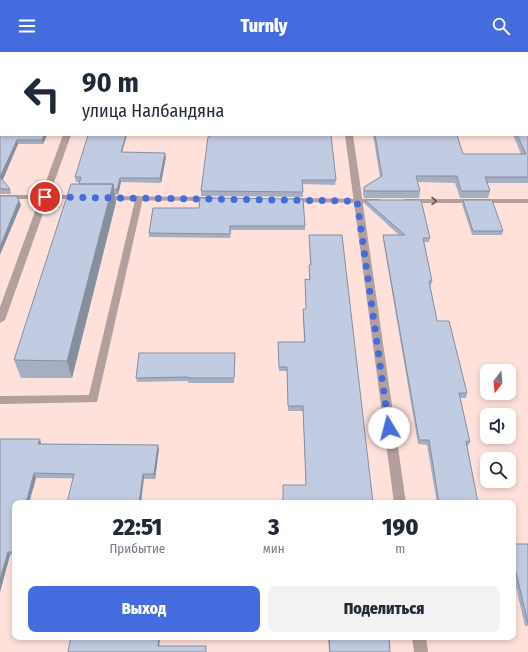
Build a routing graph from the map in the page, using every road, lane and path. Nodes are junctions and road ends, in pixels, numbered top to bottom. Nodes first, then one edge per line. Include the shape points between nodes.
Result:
1 (67, 136) edge
2 (349, 136) edge
3 (0, 197) edge
4 (45, 197) junction
5 (139, 198) junction
6 (225, 199) edge
7 (279, 200) edge
8 (357, 201) junction
9 (528, 201) edge
10 (0, 320) edge
11 (0, 400) edge
12 (400, 500) edge
13 (419, 640) edge
14 (421, 652) edge

1 - 4 street
2 - 8 street
3 - 4 street
4 - 5 street
4 - 10 street
5 - 6 street
5 - 11 street via 93,399
7 - 8 street
8 -> 9 street
8 - 12 street
13 - 14 street

